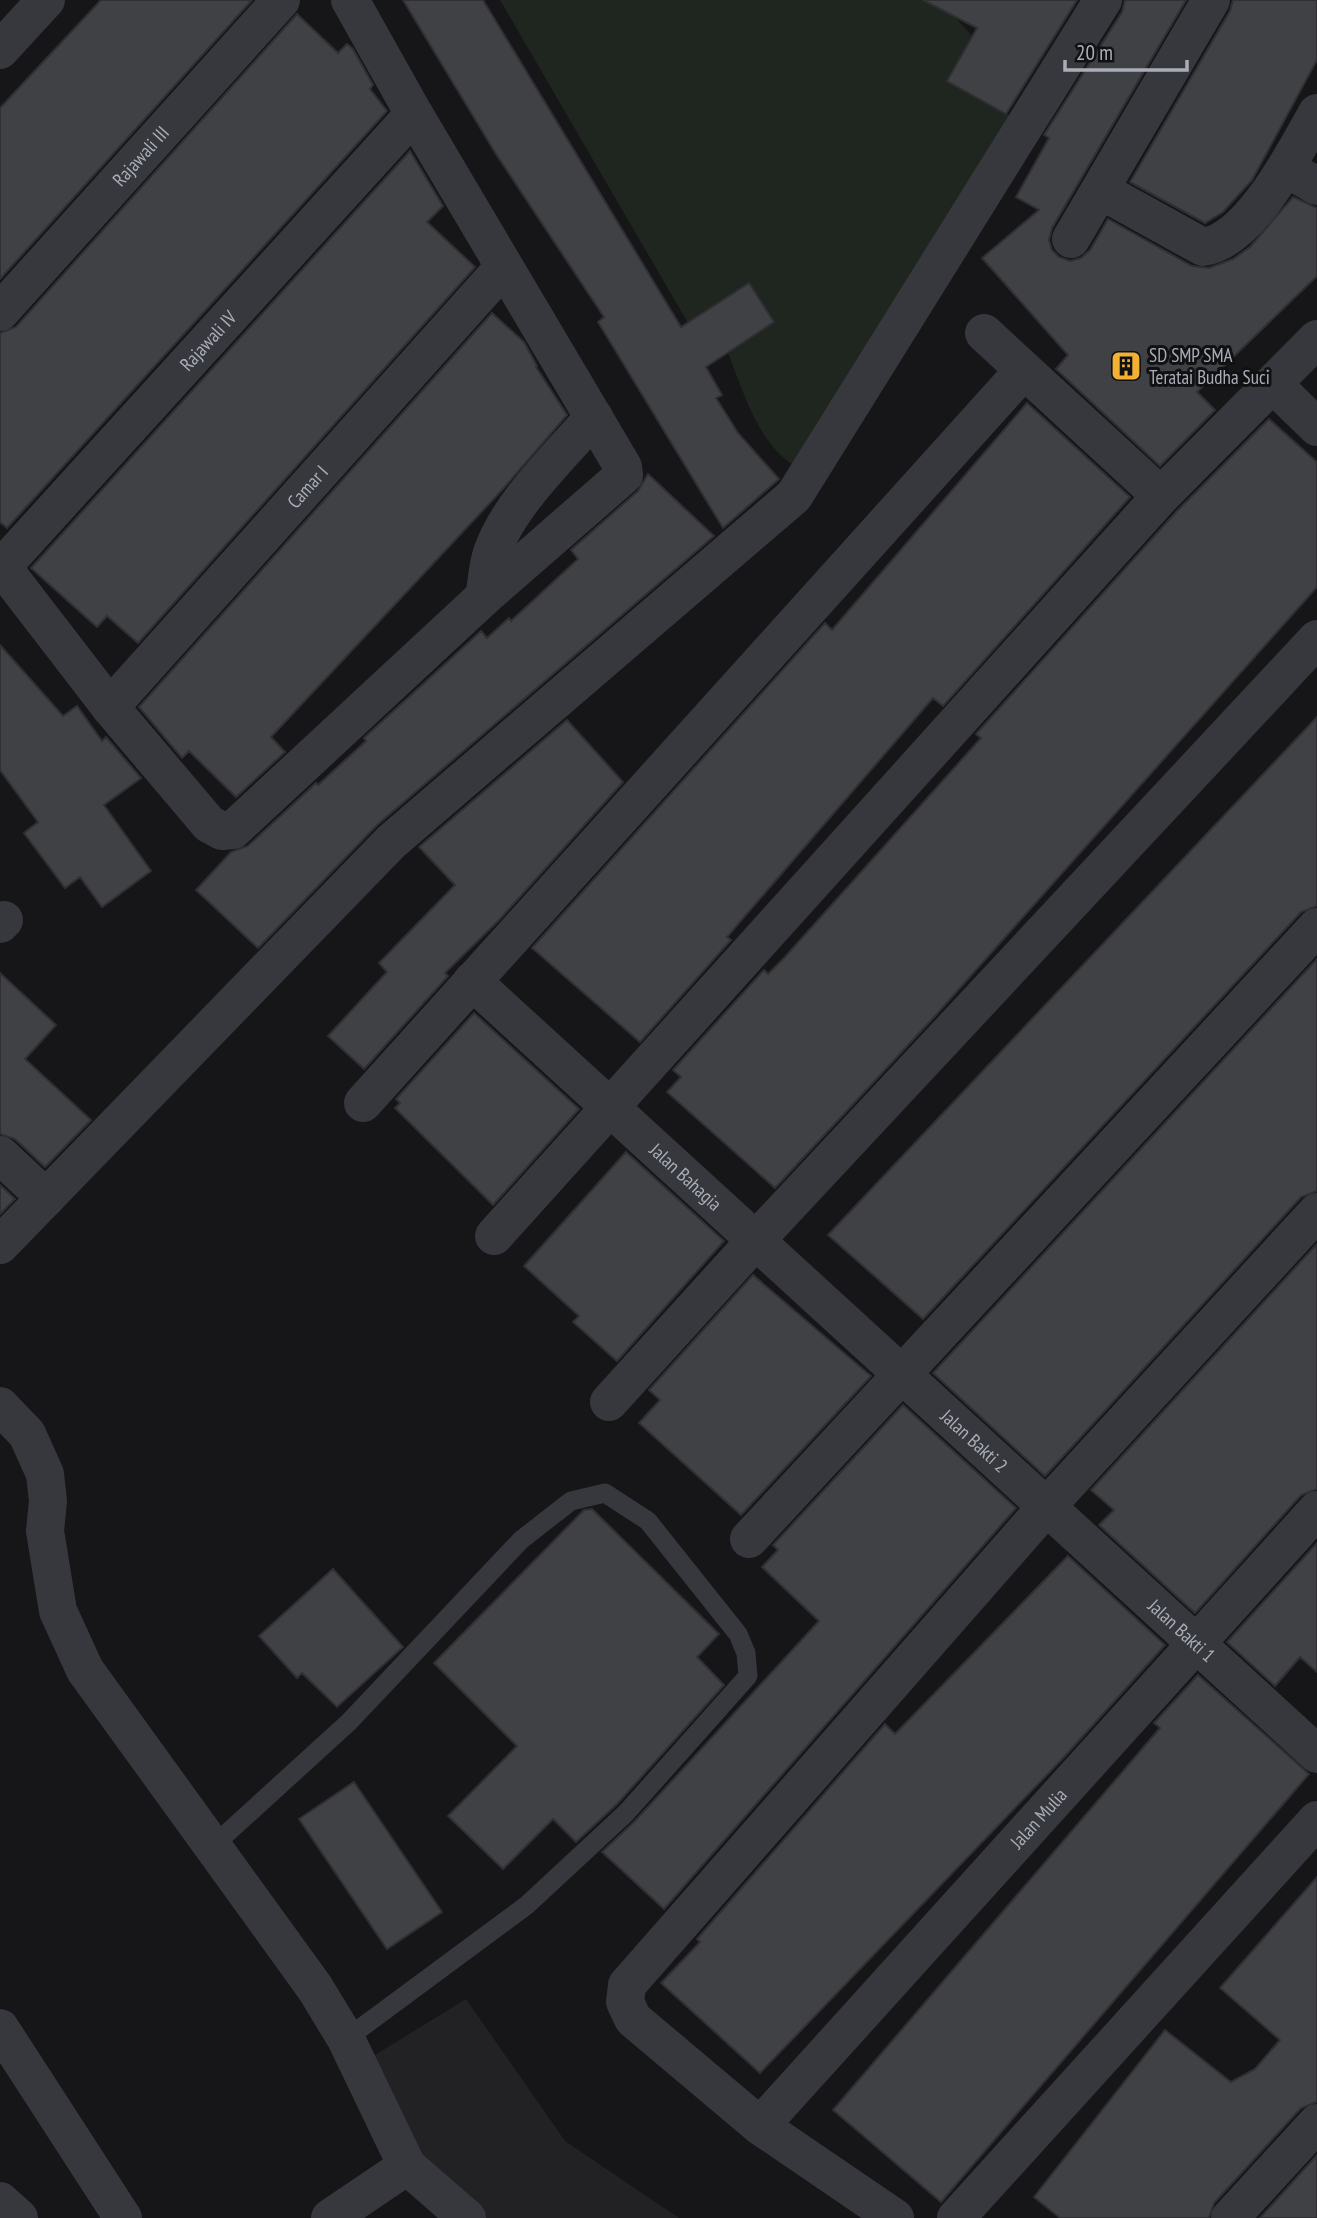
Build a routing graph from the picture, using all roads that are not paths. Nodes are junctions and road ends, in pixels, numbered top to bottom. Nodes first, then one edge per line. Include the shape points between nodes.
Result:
1 (46, 0) edge
2 (281, 0) edge
3 (350, 0) edge
4 (1102, 0) edge
5 (1211, 0) edge
6 (0, 50) edge
7 (1317, 113) edge
8 (414, 114) junction
9 (1302, 177) edge
10 (1100, 190) junction
11 (1071, 240) dead end
12 (504, 267) junction
13 (0, 312) edge
14 (984, 333) dead end
15 (1317, 339) edge
16 (1024, 370) junction
17 (1274, 385) junction
18 (594, 417) junction
19 (1317, 427) edge
20 (1161, 496) junction
21 (1, 565) edge
22 (484, 597) junction
23 (1317, 639) edge
24 (110, 707) junction
25 (1317, 927) edge
26 (472, 981) junction
27 (363, 1103) dead end
28 (610, 1107) junction
29 (0, 1154) edge
30 (46, 1198) junction
31 (1317, 1212) edge
32 (494, 1236) dead end
33 (756, 1240) junction
34 (0, 1245) edge
35 (902, 1374) junction
36 (609, 1402) dead end
37 (0, 1406) edge
38 (1047, 1506) junction
39 (1317, 1510) edge
40 (749, 1539) dead end
41 (1196, 1643) junction
42 (1317, 1754) edge
43 (1317, 1820) edge
44 (214, 1845) junction
45 (0, 2028) edge
46 (346, 2039) junction
47 (1317, 2123) edge
48 (760, 2126) junction
49 (407, 2166) junction
50 (0, 2201) edge
51 (19, 2218) edge
52 (123, 2218) edge
53 (330, 2218) edge
54 (467, 2218) edge
55 (895, 2218) edge
56 (956, 2218) edge
57 (1230, 2218) edge

1 - 6 street
2 - 13 street, Rajawali III
3 - 8 street
4 - 30 street via 794,496 391,842
5 - 10 street
7 - 9 street
8 - 12 street
8 - 21 street, Rajawali IV
9 - 10 street via 1213,246 1203,247
10 - 11 street
12 - 18 street
12 - 24 street, Camar I
14 - 16 street
15 - 17 street
16 - 20 street
16 - 26 street
17 - 19 street
17 - 20 street
18 - 22 street via 500,532
18 - 22 street via 624,475
20 - 28 street
21 - 24 street
22 - 24 street via 233,831 209,824
23 - 33 street
25 - 35 street
26 - 27 street
26 - 28 street, Jalan Bahagia
28 - 32 street
28 - 33 street, Jalan Bahagia
29 - 30 street
30 - 34 street
31 - 38 street
33 - 35 street, Jalan Bahagia
33 - 36 street
35 - 38 street, Jalan Bakti 2
35 - 40 street
37 - 44 street via 27,1434 45,1474 45,1531 58,1611 85,1670
38 - 41 street, Jalan Bakti 1
38 - 48 street via 627,1985 625,2002 633,2019
39 - 41 street, Jalan Mulia
41 - 42 street, Jalan Bakti 1
41 - 48 street, Jalan Mulia
43 - 56 street
44 - 46 street
44 - 46 lane via 349,1722 521,1540 571,1501 605,1493 648,1521 738,1634 748,1676 626,1813 527,1905
45 - 52 street
46 - 49 street
47 - 57 street
48 - 55 street
49 - 53 street
49 - 54 street
50 - 51 street

